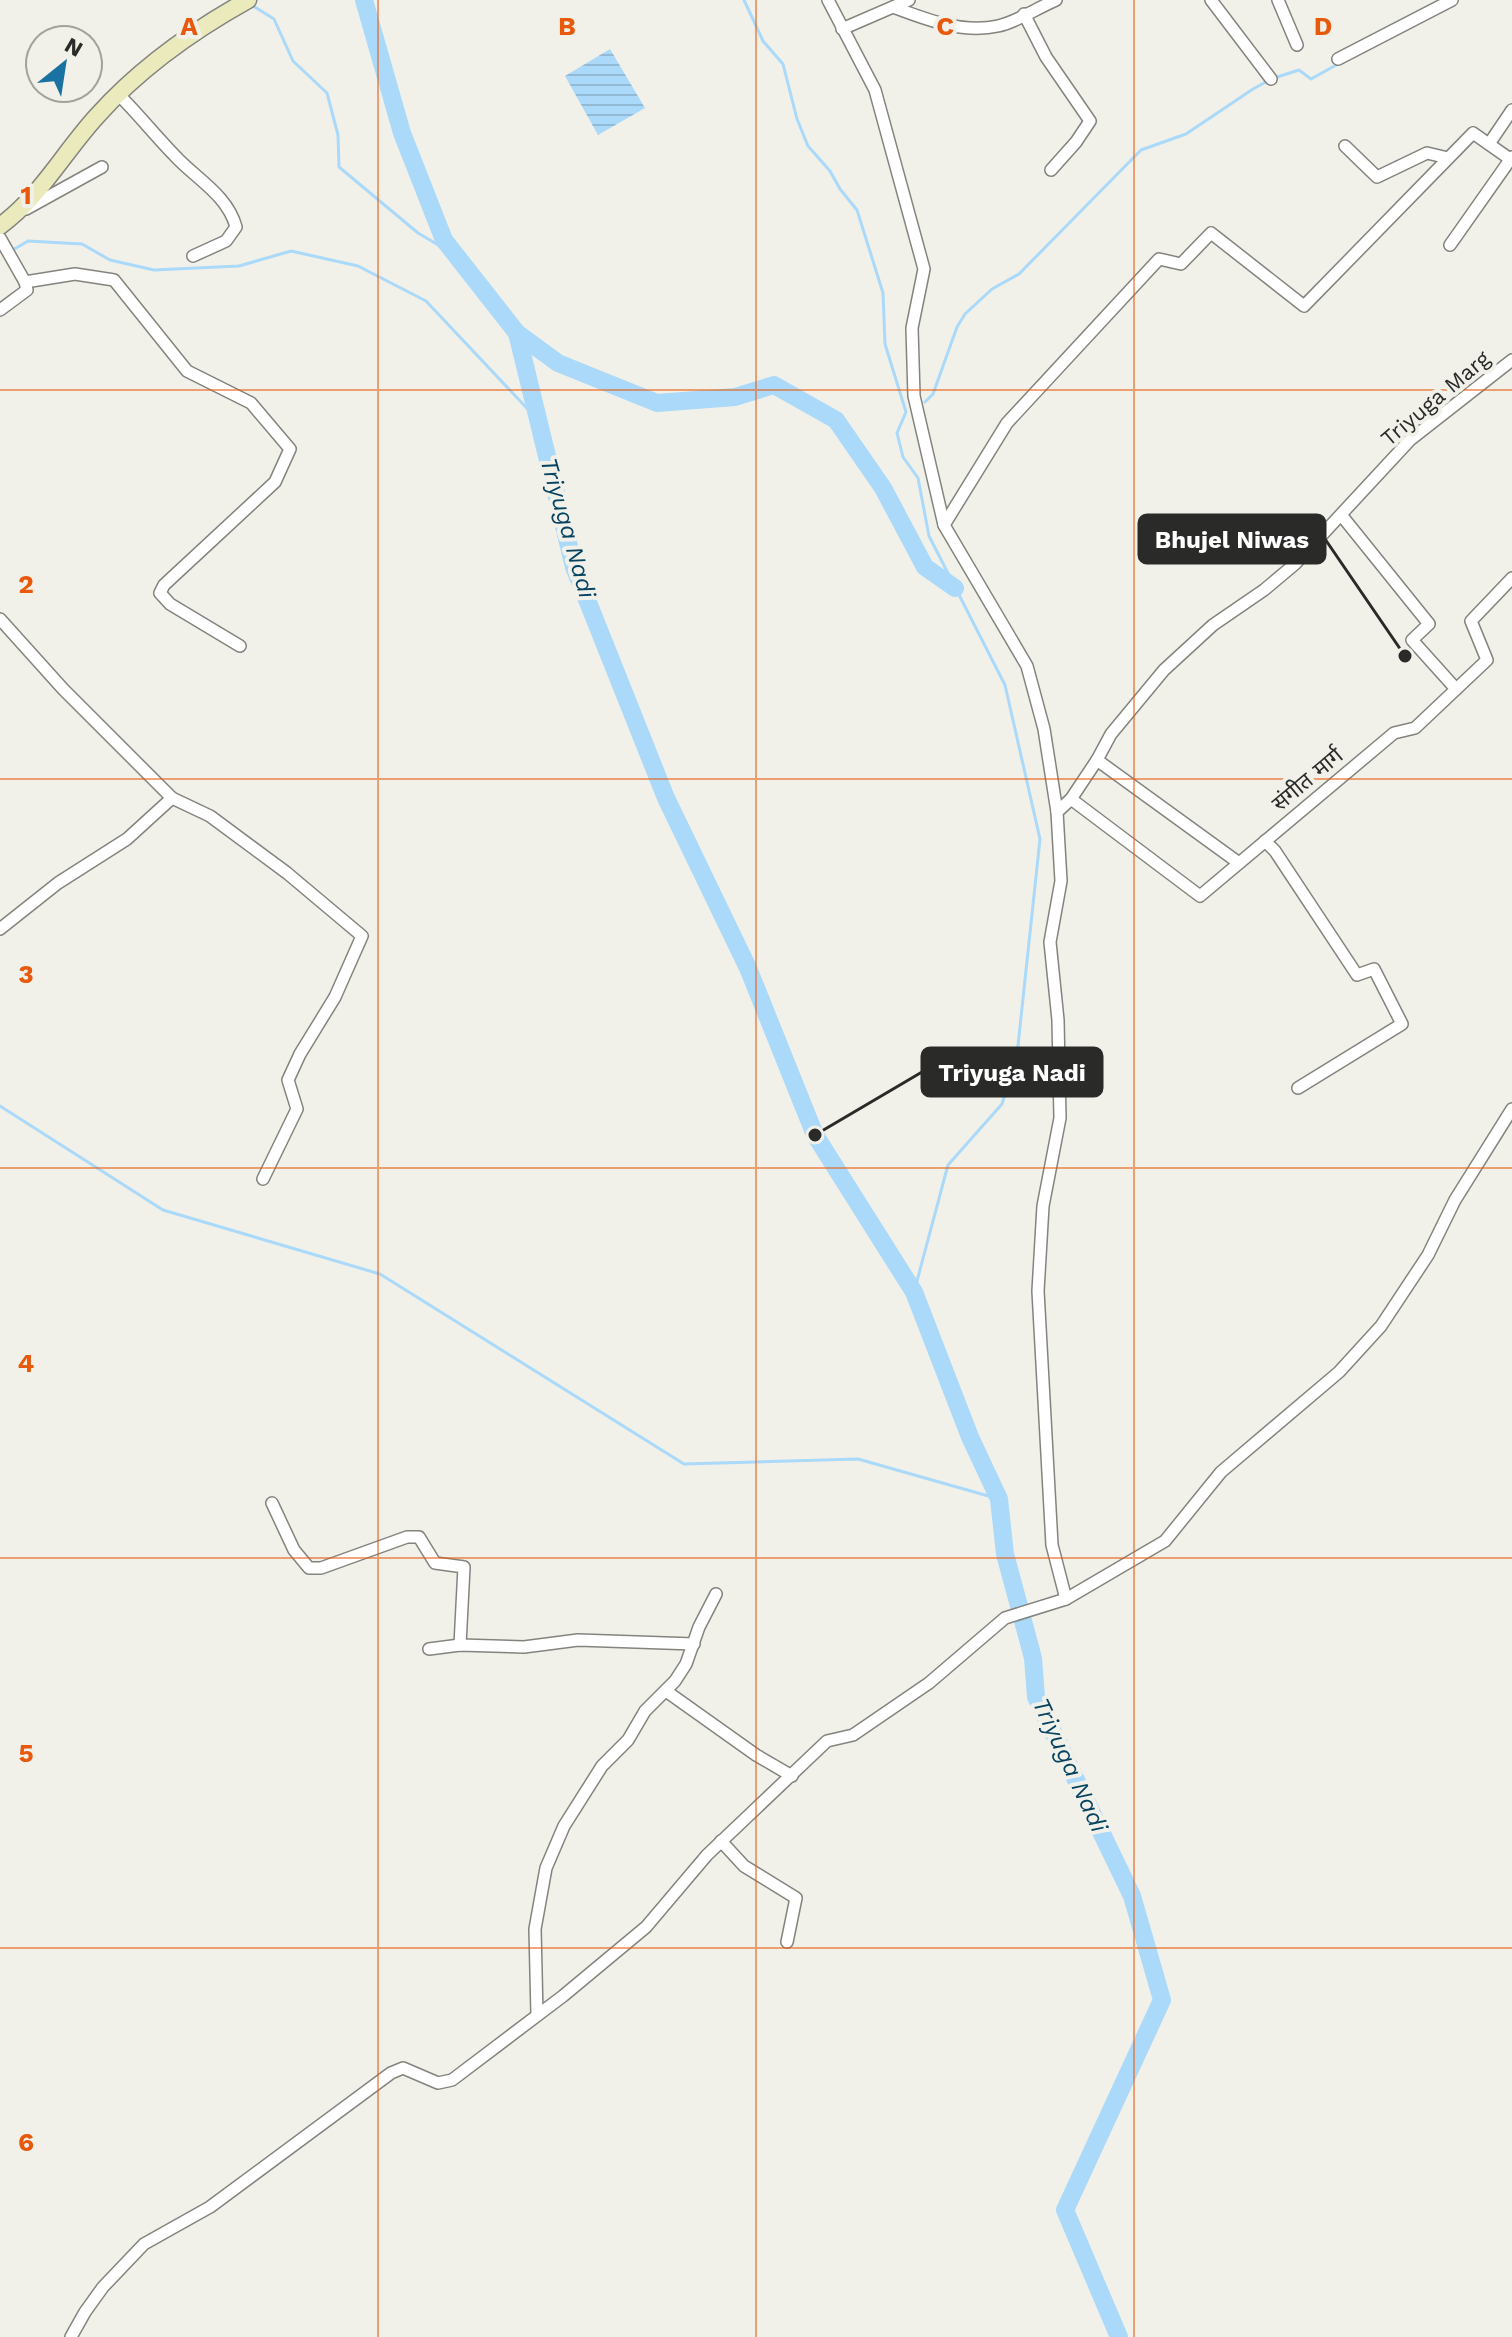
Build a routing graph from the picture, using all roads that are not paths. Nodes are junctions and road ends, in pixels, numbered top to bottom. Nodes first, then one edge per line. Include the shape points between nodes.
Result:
1 (828, 0) edge
2 (909, 0) edge
3 (1056, 0) edge
4 (1211, 0) edge
5 (1278, 0) edge
6 (1452, 0) edge
7 (242, 3) edge
8 (893, 7) junction
9 (1024, 14) junction
10 (842, 29) junction
11 (1297, 45) dead end
12 (1338, 59) dead end
13 (1271, 79) dead end
14 (119, 95) junction
15 (1512, 110) edge
16 (1489, 144) junction
17 (1345, 146) dead end
18 (1448, 158) junction
19 (1511, 158) edge
20 (102, 167) dead end
21 (1051, 170) dead end
22 (18, 213) junction
23 (0, 226) edge
24 (0, 238) edge
25 (1450, 245) dead end
26 (193, 256) dead end
27 (25, 282) junction
28 (0, 310) edge
29 (1512, 360) edge
30 (1342, 516) junction
31 (944, 525) junction
32 (1512, 578) edge
33 (0, 619) edge
34 (240, 646) dead end
35 (1456, 689) junction
36 (1097, 760) junction
37 (172, 798) junction
38 (1071, 799) junction
39 (1057, 812) junction
40 (1265, 841) junction
41 (1239, 863) junction
42 (0, 929) edge
43 (1298, 1088) dead end
44 (1512, 1109) edge
45 (263, 1179) dead end
46 (272, 1503) dead end
47 (716, 1594) dead end
48 (1066, 1599) junction
49 (694, 1644) junction
50 (460, 1645) junction
51 (429, 1649) dead end
52 (666, 1691) junction
53 (792, 1776) junction
54 (721, 1841) junction
55 (787, 1942) dead end
56 (537, 2015) junction
57 (71, 2337) edge

1 - 10 street
2 - 8 street
3 - 9 street
4 - 13 street
5 - 11 street
6 - 12 street
7 - 14 main road via 151,65
8 - 9 street via 961,27 998,26
8 - 10 street
9 - 21 street via 1090,121
10 - 31 street via 875,90 924,269 912,328 914,396
14 - 22 main road
14 - 26 street via 233,217 236,227 226,241
15 - 16 street
16 - 18 street via 1473,133
16 - 19 street
17 - 18 street via 1377,177 1427,153
18 - 31 street via 1304,306 1211,233 1181,264 1159,259 1007,423
19 - 25 street
20 - 22 street
22 - 23 main road
24 - 27 street
27 - 28 street via 27,290
27 - 34 street via 75,274 114,280 187,371 251,403 290,449 275,482 160,593
29 - 30 street, Triyuga Marg via 1410,440
30 - 35 street via 1429,624 1412,640
30 - 36 street, Triyuga Marg via 1295,564 1213,625 1164,670 1111,734
31 - 39 street via 1027,666
32 - 35 street, संगीत मार्ग via 1471,621 1487,660
33 - 37 street
35 - 40 street, संगीत मार्ग via 1415,728 1394,733
36 - 38 street, Triyuga Marg
36 - 41 street
37 - 42 street via 127,839
37 - 45 street via 210,816 362,936 288,1080 297,1109
38 - 39 street, Triyuga Marg
38 - 41 street, संगीत मार्ग via 1200,896
39 - 48 street via 1061,881 1050,942 1060,1118 1043,1206 1038,1291 1052,1545
40 - 41 street, संगीत मार्ग
40 - 43 street via 1357,975 1374,969 1402,1024
44 - 48 street via 1455,1200 1428,1255 1381,1326 1350,1361 1221,1472 1165,1541
46 - 50 street via 294,1550 309,1568 407,1537 419,1537 435,1563 464,1567
47 - 49 street
48 - 53 street via 1005,1618 929,1683 853,1735 827,1741
49 - 50 street via 578,1640 524,1647
49 - 52 street
50 - 51 street
52 - 53 street
52 - 56 street via 602,1766 564,1826 546,1868 535,1929
53 - 54 street
54 - 55 street via 744,1866 796,1898
54 - 56 street via 646,1927
56 - 57 street via 452,2080 438,2083 403,2068 391,2073 210,2207 144,2244 103,2287

